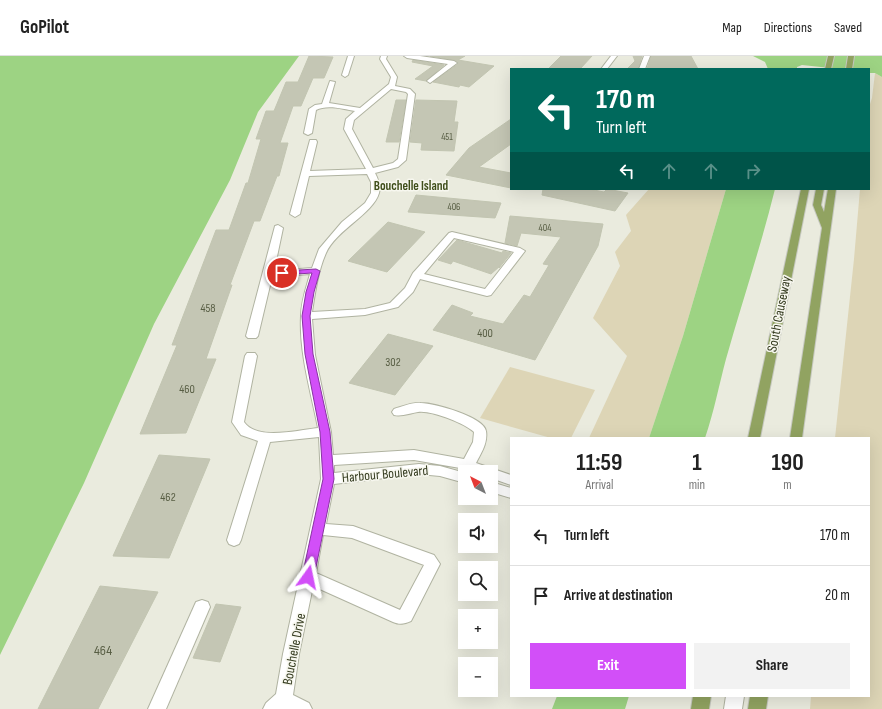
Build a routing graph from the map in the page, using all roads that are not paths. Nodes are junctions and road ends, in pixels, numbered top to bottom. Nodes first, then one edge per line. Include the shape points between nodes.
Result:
1 (352, 56) edge
2 (384, 56) edge
3 (407, 56) edge
4 (614, 56) edge
5 (647, 56) edge
6 (831, 56) edge
7 (851, 56) edge
8 (605, 68) edge
9 (642, 68) edge
10 (828, 68) edge
11 (849, 68) edge
12 (346, 75) dead end
13 (430, 81) dead end
14 (332, 82) dead end
15 (389, 87) junction
16 (325, 105) junction
17 (361, 110) junction
18 (308, 133) dead end
19 (313, 142) dead end
20 (371, 170) junction
21 (305, 174) junction
22 (804, 190) edge
23 (820, 190) edge
24 (832, 190) edge
25 (295, 214) dead end
26 (278, 228) dead end
27 (826, 228) junction
28 (316, 271) junction
29 (268, 274) junction
30 (417, 275) junction
31 (306, 316) junction
32 (252, 336) dead end
33 (251, 356) dead end
34 (398, 412) dead end
35 (325, 432) junction
36 (754, 437) edge
37 (796, 437) edge
38 (266, 438) junction
39 (327, 460) junction
40 (469, 465) edge
41 (458, 471) edge
42 (458, 473) edge
43 (498, 475) edge
44 (328, 479) junction
45 (510, 480) edge
46 (498, 489) edge
47 (510, 493) edge
48 (319, 529) junction
49 (234, 540) dead end
50 (308, 577) junction
51 (202, 607) dead end
52 (702, 697) edge
53 (735, 697) edge
54 (759, 697) edge
55 (278, 704) edge
56 (157, 709) edge
57 (302, 709) edge
58 (700, 709) edge
59 (733, 709) edge
60 (757, 709) edge

1 - 12 street
2 - 15 street via 383,59 394,77
3 - 13 street via 454,63
4 - 8 street
5 - 9 street
6 - 10 main road
7 - 11 main road
14 - 16 street
15 - 17 street, Bouchelle Drive
15 - 20 street via 408,90 412,94 402,160 390,168
16 - 17 street
16 - 18 street via 314,108
17 - 20 street, Bouchelle Drive via 350,120 348,129
19 - 21 street
20 - 21 street
20 - 28 street, Bouchelle Drive via 375,193 368,204 345,224 322,252
21 - 25 street
22 - 36 main road, South Causeway
23 - 27 main road via 817,204
24 - 27 main road
26 - 29 street
27 - 37 main road
28 - 29 street
28 - 31 street, Bouchelle Drive
29 - 32 street
30 - 30 street via 487,293 520,251 452,235
30 - 31 street via 409,290 394,304 365,312
31 - 35 street, Bouchelle Drive via 309,354
33 - 38 street via 238,422 245,431
34 - 40 street via 420,407 454,415 473,424 480,430 480,442
35 - 38 street
35 - 39 street, Bouchelle Drive
38 - 49 street
39 - 41 street via 414,455
39 - 44 street, Bouchelle Drive
42 - 44 street, Harbour Boulevard via 419,469
43 - 45 street
44 - 48 street, Bouchelle Drive
46 - 47 street
48 - 50 street, Bouchelle Drive
48 - 50 street via 353,532 429,560 432,564 405,616 399,618
50 - 55 street, Bouchelle Drive via 292,654
51 - 56 street
52 - 58 main road
53 - 59 street
54 - 60 main road
55 - 57 street

